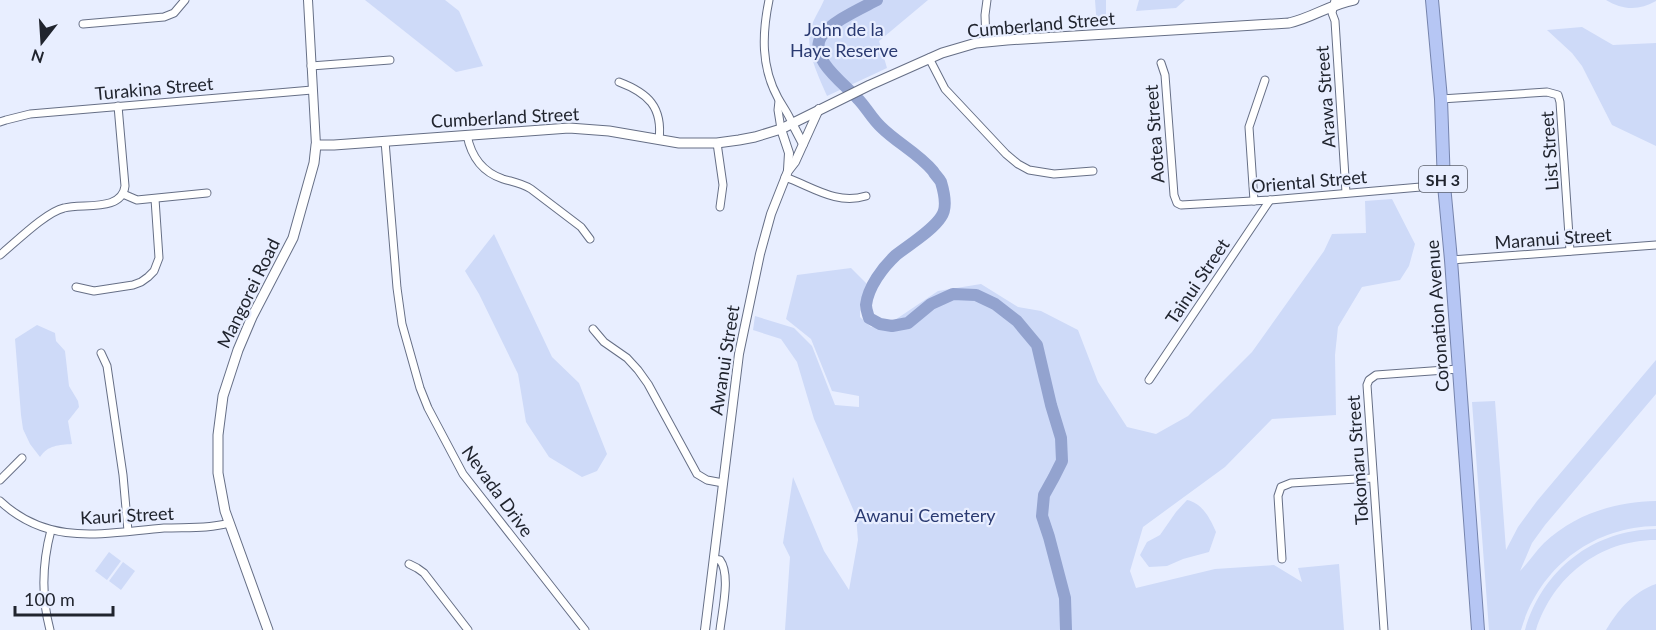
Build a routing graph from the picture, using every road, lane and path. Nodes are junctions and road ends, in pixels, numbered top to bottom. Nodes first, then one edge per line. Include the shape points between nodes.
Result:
1 (185, 0) edge
2 (308, 0) edge
3 (770, 0) edge
4 (987, 0) edge
5 (1354, 0) edge
6 (1432, 0) edge
7 (1334, 3) edge
8 (83, 24) dead end
9 (986, 42) junction
10 (929, 58) junction
11 (390, 60) dead end
12 (1161, 63) dead end
13 (311, 66) junction
14 (1264, 80) dead end
15 (619, 82) dead end
16 (312, 90) junction
17 (1440, 99) junction
18 (779, 101) junction
19 (118, 106) junction
20 (819, 110) junction
21 (0, 122) edge
22 (792, 123) junction
23 (781, 129) junction
24 (467, 135) junction
25 (659, 140) junction
26 (385, 141) junction
27 (717, 143) junction
28 (803, 144) junction
29 (316, 145) junction
30 (1094, 171) dead end
31 (787, 174) junction
32 (1444, 185) junction
33 (207, 193) dead end
34 (1346, 193) junction
35 (123, 194) junction
36 (866, 196) dead end
37 (155, 199) junction
38 (1270, 200) junction
39 (1254, 201) junction
40 (1177, 203) joint
41 (720, 207) dead end
42 (590, 239) dead end
43 (1656, 245) edge
44 (1570, 251) junction
45 (0, 255) edge
46 (1451, 260) junction
47 (76, 287) dead end
48 (593, 329) dead end
49 (101, 354) dead end
50 (1459, 369) junction
51 (1149, 380) dead end
52 (22, 458) dead end
53 (1373, 478) junction
54 (0, 480) edge
55 (723, 483) junction
56 (0, 501) edge
57 (229, 523) junction
58 (51, 530) junction
59 (128, 531) junction
60 (714, 559) junction
61 (1282, 559) dead end
62 (409, 564) dead end
63 (50, 630) edge
64 (268, 630) edge
65 (468, 630) edge
66 (585, 630) edge
67 (705, 630) edge
68 (720, 630) edge
69 (1384, 630) edge
70 (1478, 630) edge

1 - 8 street via 164,17
2 - 13 street, Mangorei Road
3 - 18 street via 764,22 764,51
4 - 9 street
5 - 7 main road, Cumberland Street
6 - 17 highway, Coronation Avenue / SH 3
7 - 9 main road, Cumberland Street via 1310,17 1289,23
7 - 34 street, Arawa Street
9 - 10 main road, Cumberland Street
10 - 20 main road, Cumberland Street
10 - 30 street via 945,89 1018,164 1048,173
11 - 13 street
12 - 40 street, Aotea Street
13 - 16 street, Mangorei Road
14 - 39 street via 1249,127
15 - 25 street via 640,91 653,105 659,118
16 - 19 street, Turakina Street
16 - 29 street, Mangorei Road
17 - 32 highway, Coronation Avenue / SH 3
17 - 44 street, List Street via 1547,92 1557,95
18 - 22 street
18 - 23 street
19 - 21 street, Turakina Street via 30,114
19 - 35 street
20 - 22 main road, Cumberland Street
20 - 28 street, Awanui Street
22 - 23 main road, Cumberland Street
22 - 28 street
23 - 27 main road, Cumberland Street
23 - 31 street, Awanui Street via 789,153
24 - 25 main road, Cumberland Street via 569,128
24 - 26 main road, Cumberland Street
24 - 42 street via 473,156 484,169 531,189 581,227
25 - 27 main road, Cumberland Street
26 - 29 main road, Cumberland Street
26 - 66 street, Nevada Drive via 402,324 428,408 469,482
27 - 41 street via 723,185
28 - 31 street, Awanui Street
29 - 57 main road, Mangorei Road via 293,238 247,328 224,396 218,473
31 - 36 street via 839,198
31 - 55 street, Awanui Street via 765,233 741,337
32 - 34 street, Oriental Street
32 - 46 highway, Coronation Avenue / SH 3
33 - 37 street
34 - 38 street, Oriental Street
35 - 37 street via 137,200
35 - 45 street via 108,203 57,210
37 - 47 street via 159,258 154,271 133,285 94,291
38 - 39 street, Oriental Street
38 - 51 street, Tainui Street
39 - 40 street, Oriental Street via 1185,206
43 - 44 street, Maranui Street
44 - 46 street, Maranui Street
46 - 50 highway, Coronation Avenue / SH 3
48 - 55 street via 638,370 697,474
49 - 59 street via 107,366
50 - 53 street, Tokomaru Street via 1376,375 1369,380
50 - 70 highway, Coronation Avenue / SH 3
52 - 54 street
53 - 61 street via 1291,483 1281,487 1278,496
53 - 69 street, Tokomaru Street
55 - 60 street, Awanui Street
56 - 58 street, Kauri Street
57 - 59 street, Kauri Street
57 - 64 main road, Mangorei Road
58 - 59 street, Kauri Street via 80,535
58 - 63 street via 43,575
60 - 67 street, Awanui Street
60 - 68 street via 724,566 725,577
62 - 65 street via 424,573

